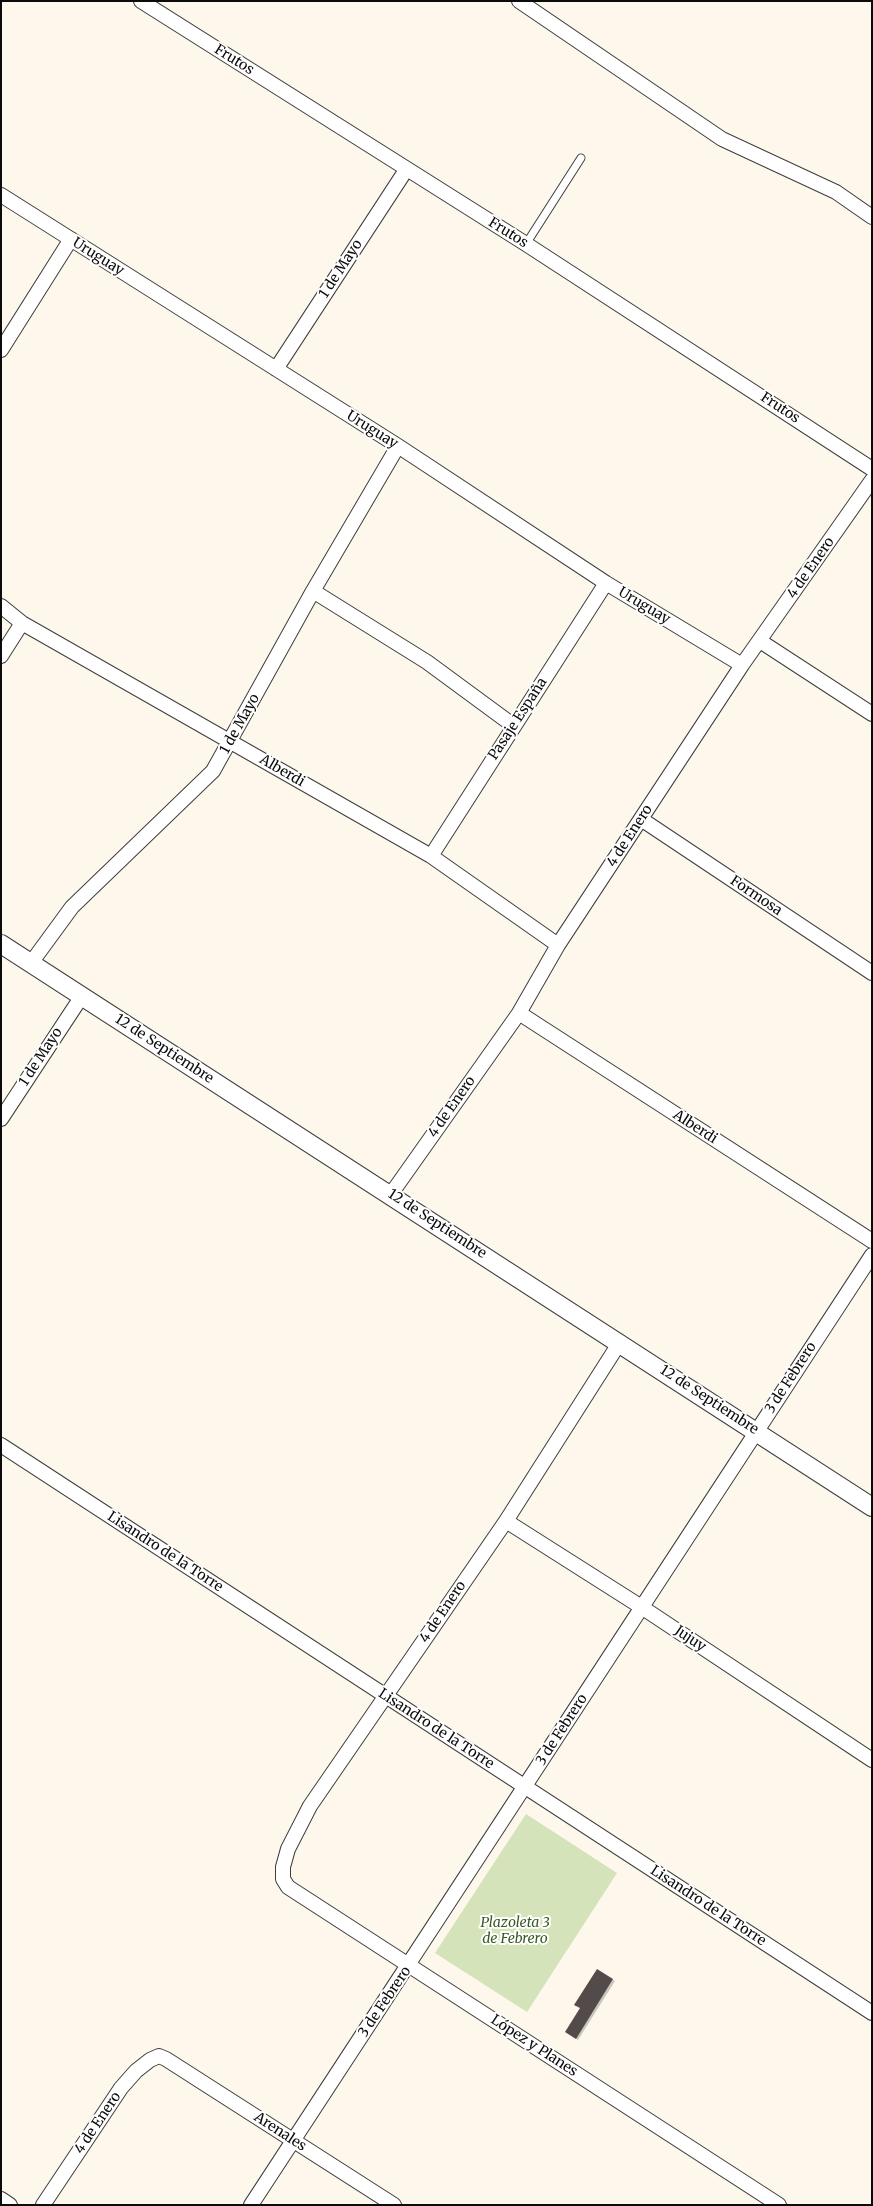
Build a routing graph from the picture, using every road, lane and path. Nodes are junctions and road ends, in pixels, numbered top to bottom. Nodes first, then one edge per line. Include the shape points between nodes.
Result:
1 (141, 1) edge
2 (519, 1) edge
3 (581, 158) dead end
4 (406, 170) junction
5 (1, 195) edge
6 (872, 217) edge
7 (71, 239) junction
8 (526, 244) junction
9 (1, 350) edge
10 (276, 369) junction
11 (398, 446) junction
12 (872, 469) edge
13 (872, 480) edge
14 (606, 583) junction
15 (312, 590) junction
16 (1, 606) edge
17 (22, 623) junction
18 (760, 641) junction
19 (1, 656) edge
20 (742, 665) junction
21 (872, 714) edge
22 (514, 726) junction
23 (230, 742) junction
24 (641, 819) junction
25 (431, 856) junction
26 (1, 944) edge
27 (558, 945) junction
28 (31, 963) junction
29 (872, 973) edge
30 (82, 996) junction
31 (519, 1013) junction
32 (3, 1112) edge
33 (391, 1194) junction
34 (872, 1241) edge
35 (872, 1254) edge
36 (620, 1342) junction
37 (756, 1431) junction
38 (1, 1445) edge
39 (872, 1507) edge
40 (506, 1521) junction
41 (643, 1608) junction
42 (386, 1696) junction
43 (872, 1760) edge
44 (524, 1786) junction
45 (288, 1887) joint
46 (409, 1966) junction
47 (872, 2013) edge
48 (166, 2058) joint
49 (293, 2140) junction
50 (1, 2200) edge
51 (10, 2205) edge
52 (43, 2205) edge
53 (251, 2205) edge
54 (394, 2205) edge
55 (779, 2205) edge

1 - 4 street, Frutos
2 - 6 street via 722,139 836,192
3 - 8 lane
4 - 8 street, Frutos
4 - 10 street, 1 de Mayo
5 - 7 street, Uruguay
7 - 9 street
7 - 10 street, Uruguay
8 - 12 street, Frutos
10 - 11 street, Uruguay
11 - 14 street, Uruguay
11 - 15 street, 1 de Mayo
13 - 18 street, 4 de Enero
14 - 20 street, Uruguay
14 - 22 street, Pasaje España
15 - 22 street via 427,662
15 - 23 street, 1 de Mayo
16 - 17 street, Alberdi
17 - 19 street
17 - 23 street, Alberdi
18 - 20 street, 4 de Enero
18 - 21 street
20 - 24 street, 4 de Enero
22 - 25 street, Pasaje España
23 - 25 street, Alberdi
23 - 28 street, 1 de Mayo via 203,783 72,907
24 - 27 street, 4 de Enero
24 - 29 street, Formosa
25 - 27 street, Alberdi
26 - 28 street, 12 de Septiembre
27 - 31 street, 4 de Enero
28 - 30 street, 12 de Septiembre
30 - 32 street, 1 de Mayo
30 - 33 street, 12 de Septiembre
31 - 33 street, 4 de Enero
31 - 34 street, Alberdi
33 - 36 street, 12 de Septiembre
35 - 37 street, 3 de Febrero
36 - 37 street, 12 de Septiembre
36 - 40 street, 4 de Enero
37 - 39 street, 12 de Septiembre
37 - 41 street, 3 de Febrero
38 - 42 street, Lisandro de la Torre
40 - 41 street, Jujuy
40 - 42 street, 4 de Enero
41 - 43 street, Jujuy
41 - 44 street, 3 de Febrero
42 - 44 street, Lisandro de la Torre
42 - 45 street, 4 de Enero via 302,1820 283,1868 283,1879
44 - 46 street, 3 de Febrero
44 - 47 street, Lisandro de la Torre
45 - 46 street, López y Planes
46 - 49 street, 3 de Febrero
46 - 55 street, López y Planes
48 - 49 street, Arenales
48 - 52 street, 4 de Enero via 159,2056 150,2060 121,2088
49 - 53 street, 3 de Febrero
49 - 54 street, Arenales
50 - 51 street

